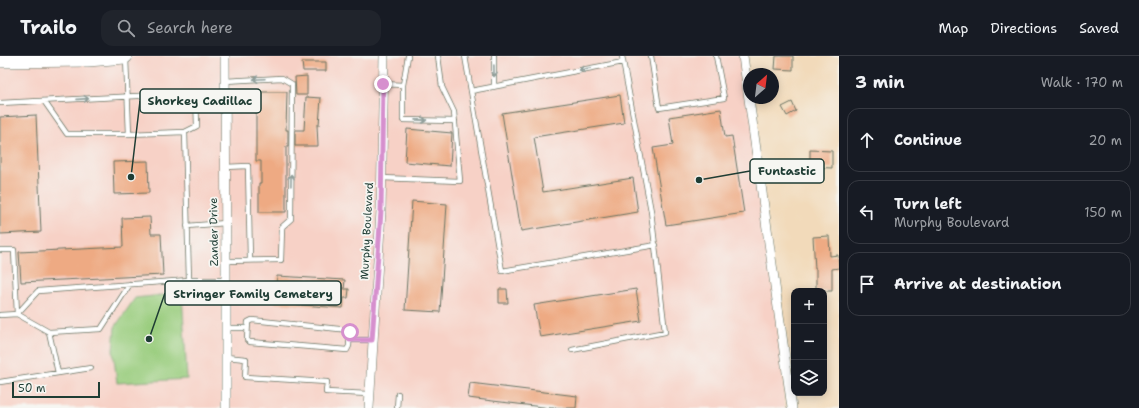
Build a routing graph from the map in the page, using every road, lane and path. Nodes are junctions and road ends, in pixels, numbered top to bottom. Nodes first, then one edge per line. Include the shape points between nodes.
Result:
1 (126, 56) edge
2 (225, 56) edge
3 (384, 56) edge
4 (408, 56) edge
5 (438, 56) edge
6 (465, 56) edge
7 (494, 56) edge
8 (622, 56) edge
9 (651, 56) edge
10 (716, 56) edge
11 (742, 56) edge
12 (0, 60) edge
13 (623, 62) junction
14 (225, 81) junction
15 (383, 84) junction
16 (403, 85) junction
17 (494, 87) junction
18 (471, 91) junction
19 (128, 96) junction
20 (44, 101) junction
21 (0, 103) edge
22 (455, 121) junction
23 (185, 132) junction
24 (129, 134) junction
25 (225, 167) junction
26 (381, 178) junction
27 (226, 223) junction
28 (188, 226) junction
29 (656, 245) junction
30 (0, 250) edge
31 (250, 260) junction
32 (226, 261) junction
33 (189, 280) junction
34 (226, 280) junction
35 (130, 284) junction
36 (17, 314) junction
37 (0, 315) edge
38 (226, 328) junction
39 (247, 328) junction
40 (49, 332) junction
41 (350, 340) junction
42 (372, 340) junction
43 (572, 350) dead end
44 (226, 357) junction
45 (91, 368) dead end
46 (58, 373) junction
47 (0, 382) edge
48 (369, 394) junction
49 (398, 394) dead end
50 (226, 408) edge
51 (369, 408) edge
52 (397, 408) edge
53 (792, 408) edge

1 - 12 main road
1 - 19 lane
2 - 14 street, Zander Drive
3 - 15 street, Murphy Boulevard
4 - 16 lane
5 - 22 lane via 442,87 454,112
6 - 18 lane
7 -> 17 lane
8 - 13 lane
9 - 10 lane via 659,108 724,98
11 - 53 street
13 -> 17 lane
13 - 29 lane
14 - 25 street, Zander Drive
31 -> 14 lane via 281,260 282,227 291,219 292,84 282,78
15 - 16 lane
15 - 26 street, Murphy Boulevard
16 -> 22 lane via 403,120
17 - 18 lane
18 - 29 lane via 502,271
20 -> 19 lane
19 - 23 lane via 196,94 197,126
19 - 24 lane
20 - 21 lane
20 - 24 lane via 67,134
22 - 26 lane via 460,181
23 - 24 lane
23 - 28 lane
25 - 27 street, Zander Drive
25 - 31 lane via 248,166
26 - 42 street, Murphy Boulevard
27 - 28 lane
27 - 32 street, Zander Drive
28 - 33 lane
29 - 43 lane via 665,332
30 - 36 lane via 14,250
31 - 32 lane
32 - 34 street, Zander Drive
33 - 34 lane
33 - 35 lane
34 - 38 street, Zander Drive
35 - 36 lane via 38,291
35 - 40 lane via 101,329
36 - 37 lane
36 - 40 lane
38 - 39 lane
38 - 44 street, Zander Drive
39 - 41 lane via 248,322 252,320 349,330
39 - 41 lane via 247,341 255,343 347,350
40 - 46 lane
41 - 42 lane
42 - 48 street, Murphy Boulevard
44 - 48 lane via 246,358 245,377 327,382 326,392
44 - 50 street, Zander Drive
45 - 46 lane
46 - 47 lane
48 - 51 street, Murphy Boulevard
49 - 52 lane

